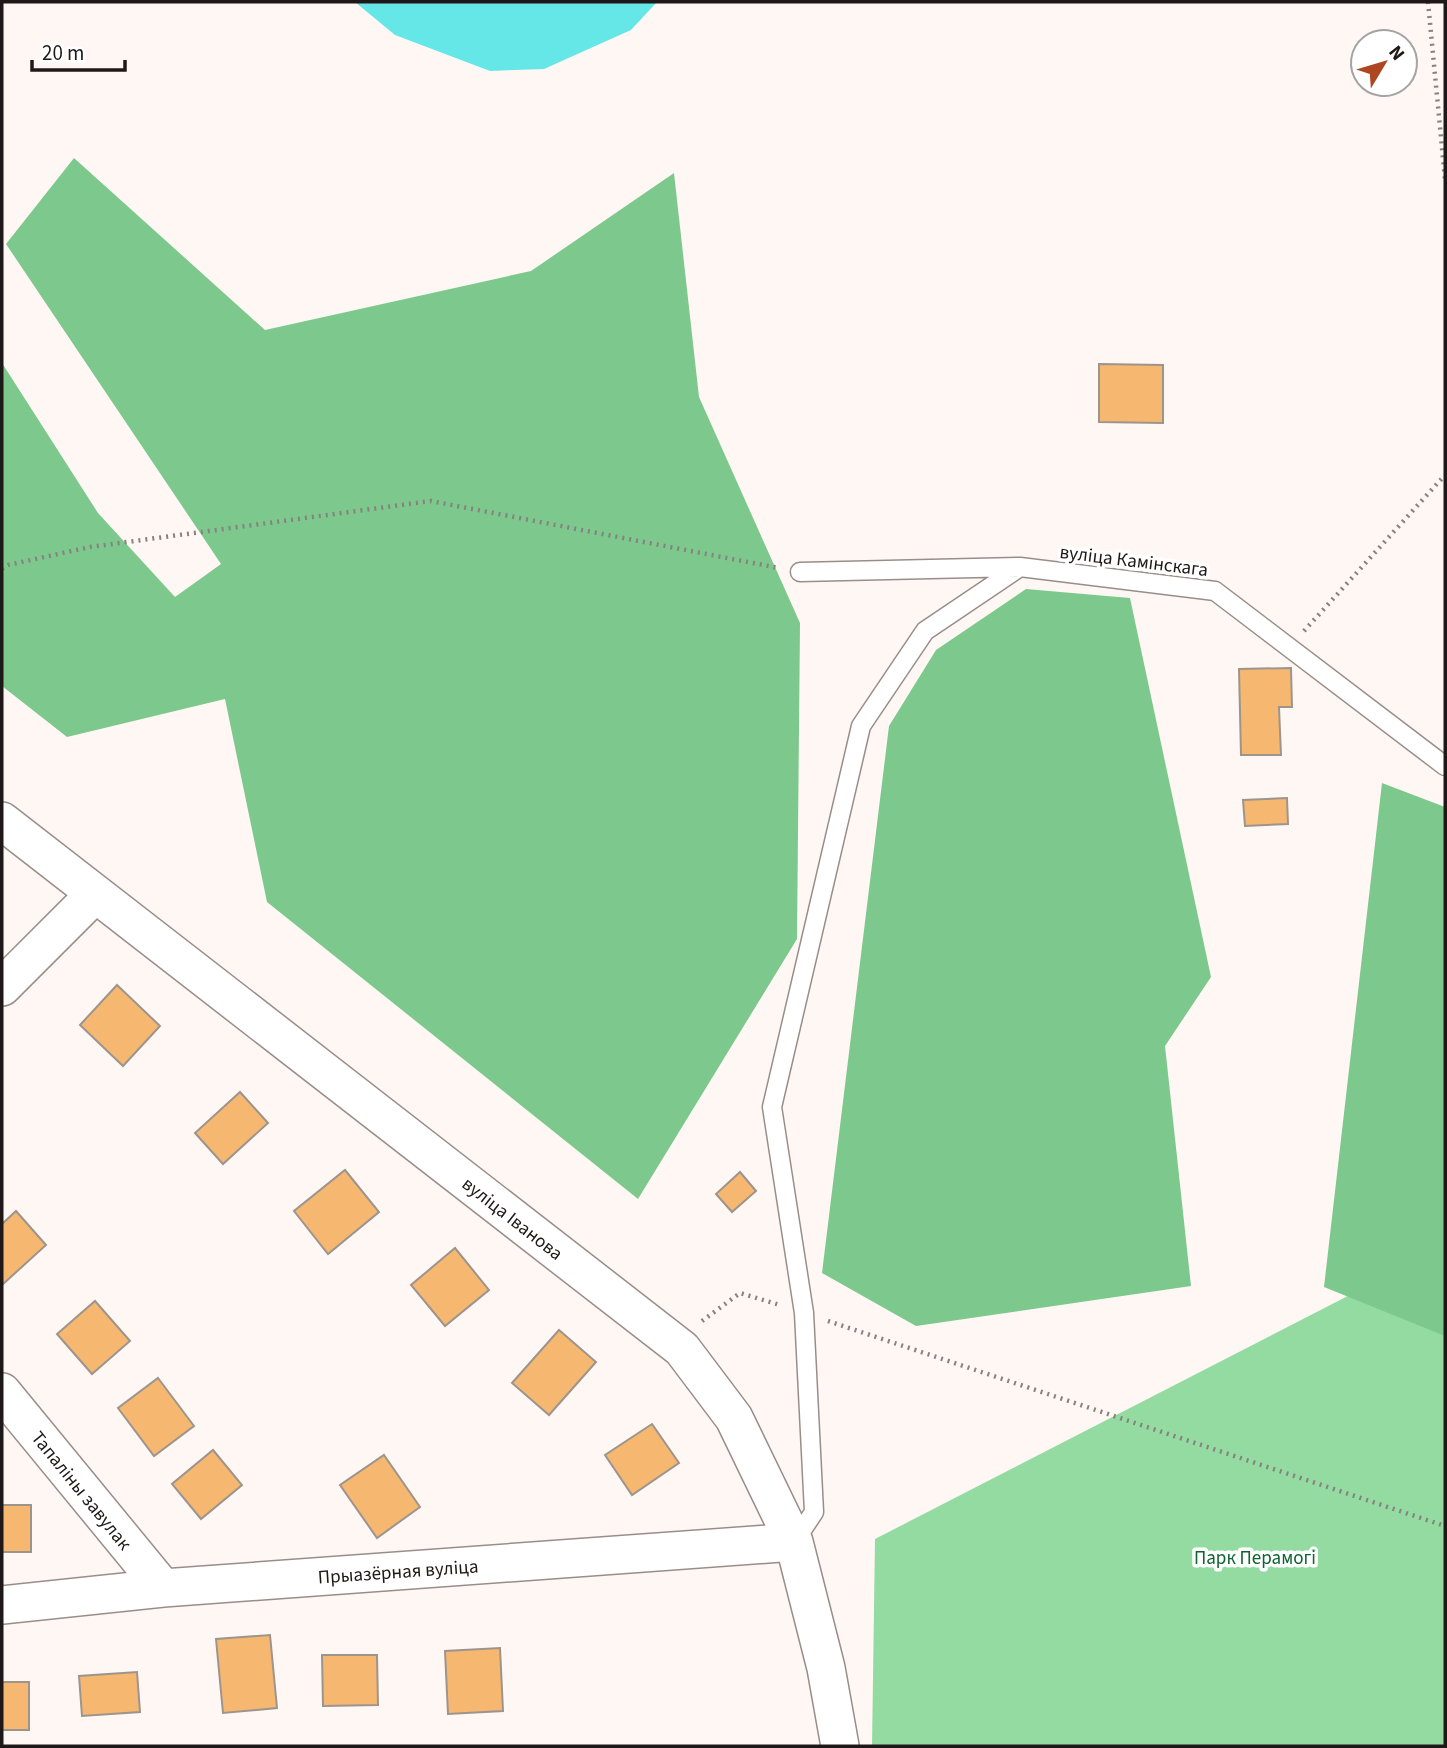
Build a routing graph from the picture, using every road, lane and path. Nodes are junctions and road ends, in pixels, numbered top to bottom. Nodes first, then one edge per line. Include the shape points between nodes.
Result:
1 (1428, 2) edge
2 (1445, 179) edge
3 (1445, 475) edge
4 (1020, 567) junction
5 (2, 569) edge
6 (800, 572) joint
7 (1289, 647) junction
8 (1445, 766) edge
9 (2, 821) edge
10 (95, 894) junction
11 (2, 986) edge
12 (804, 1312) junction
13 (682, 1349) junction
14 (2, 1392) edge
15 (1445, 1526) edge
16 (794, 1542) junction
17 (163, 1588) junction
18 (2, 1605) edge
19 (840, 1746) edge

1 - 2 path
3 - 7 path
4 - 6 lane, вуліца Камінскага
4 - 7 lane, вуліца Камінскага via 1215,591
4 - 12 lane via 925,631 861,726 772,1107
5 - 6 path via 90,547 430,501
7 - 8 lane, вуліца Камінскага
9 - 10 street, вуліца Іванова
10 - 11 street
10 - 13 street, вуліца Іванова
12 - 13 path via 740,1293 705,1317
12 - 15 path
12 - 16 lane via 814,1512
13 - 16 street, вуліца Іванова via 734,1419
14 - 17 street, Тапаліны завулак
16 - 17 street, Прыазёрная вуліца
16 - 19 street, вуліца Іванова via 826,1668
17 - 18 street, Прыазёрная вуліца

